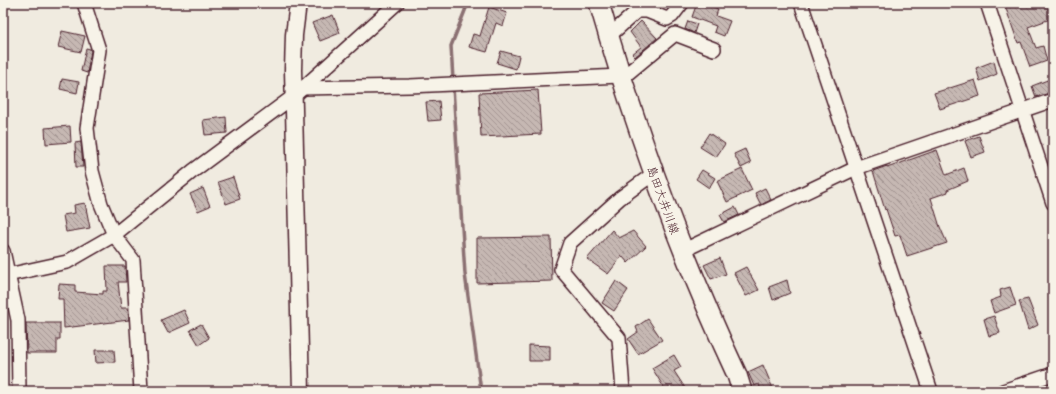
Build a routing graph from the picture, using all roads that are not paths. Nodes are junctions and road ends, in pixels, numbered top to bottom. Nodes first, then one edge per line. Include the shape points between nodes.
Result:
1 (84, 3) edge
2 (298, 3) edge
3 (397, 3) edge
4 (599, 3) edge
5 (682, 3) edge
6 (801, 3) edge
7 (987, 3) edge
8 (608, 37) junction
9 (714, 49) dead end
10 (620, 76) junction
11 (298, 92) junction
12 (1053, 100) edge
13 (1022, 110) junction
14 (856, 168) junction
15 (653, 174) junction
16 (1050, 185) edge
17 (1053, 203) edge
18 (114, 236) junction
19 (3, 251) edge
20 (682, 251) junction
21 (6, 276) edge
22 (1053, 374) edge
23 (19, 391) edge
24 (141, 391) edge
25 (301, 391) edge
26 (623, 391) edge
27 (742, 391) edge
28 (931, 391) edge
29 (1004, 391) edge

1 - 18 street via 99,50 87,128 90,157 101,204
2 - 11 street via 294,35
3 - 11 street
4 - 8 main road, 島田大井川線
5 - 8 street via 667,19 647,11 637,11
6 - 14 street
7 - 13 street
8 - 10 main road, 島田大井川線
9 - 10 street via 675,34 628,73
10 - 11 street
10 - 15 main road, 島田大井川線
11 - 18 street via 193,170
11 - 25 street
12 - 13 street
13 - 14 street
13 - 16 street
14 - 20 street
14 - 28 street
15 - 20 main road, 島田大井川線
15 - 26 street via 620,198 570,244 561,269 619,338
16 - 17 street
18 - 21 street via 66,262
18 - 24 street via 133,260
19 - 21 street
20 - 27 main road, 島田大井川線
21 - 23 street via 18,320
22 - 29 street

